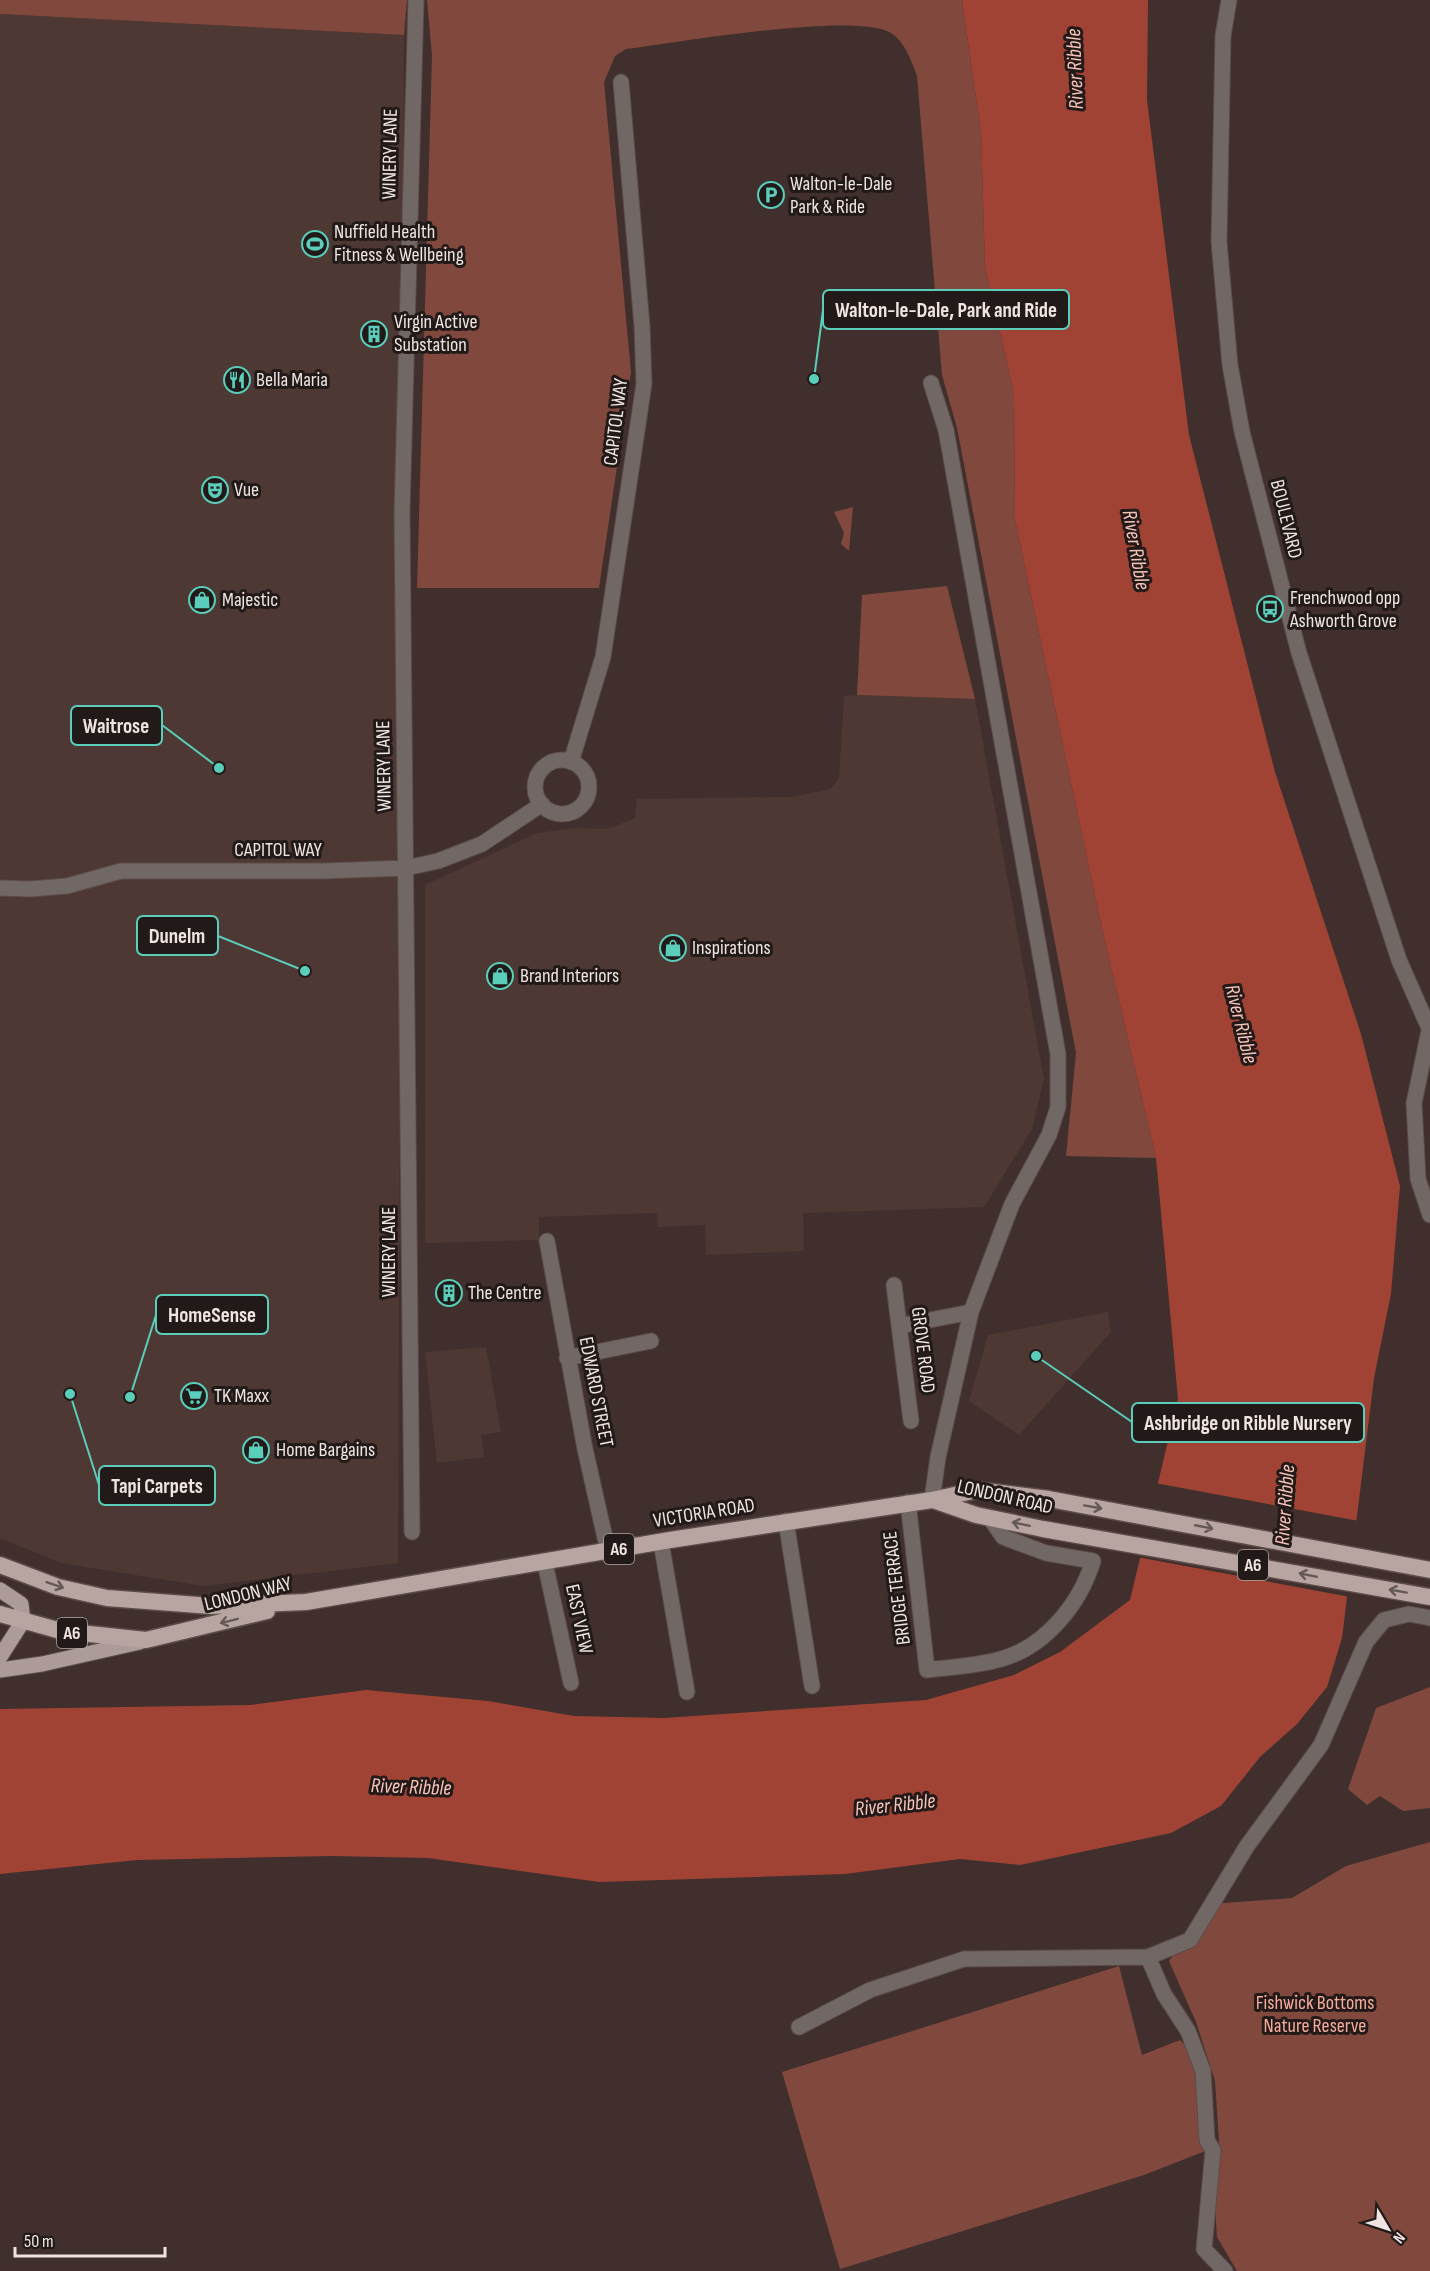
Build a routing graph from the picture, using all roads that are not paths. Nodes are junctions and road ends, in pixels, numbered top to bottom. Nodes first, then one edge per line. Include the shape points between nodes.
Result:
1 (416, 0) edge
2 (1229, 0) edge
3 (621, 82) dead end
4 (931, 383) dead end
5 (571, 762) junction
6 (542, 804) junction
7 (406, 868) junction
8 (0, 888) edge
9 (1429, 1027) edge
10 (1424, 1178) edge
11 (1430, 1215) edge
12 (547, 1241) dead end
13 (894, 1285) dead end
14 (971, 1312) junction
15 (898, 1326) junction
16 (651, 1341) dead end
17 (567, 1358) junction
18 (911, 1421) dead end
19 (933, 1500) junction
20 (908, 1502) junction
21 (990, 1518) junction
22 (786, 1521) junction
23 (412, 1532) dead end
24 (661, 1542) junction
25 (608, 1551) junction
26 (545, 1563) junction
27 (0, 1565) edge
28 (1430, 1570) edge
29 (0, 1590) edge
30 (1430, 1597) edge
31 (306, 1602) junction
32 (0, 1614) edge
33 (1430, 1618) edge
34 (23, 1621) junction
35 (146, 1640) junction
36 (0, 1658) edge
37 (0, 1670) edge
38 (571, 1683) dead end
39 (812, 1686) dead end
40 (687, 1692) dead end
41 (1148, 1957) junction
42 (799, 2027) dead end
43 (1225, 2271) edge

1 - 7 street, WINERY LANE via 402,512
2 - 9 street, BOULEVARD via 1223,36 1219,242 1230,365 1242,432 1299,652 1399,960
3 - 5 street, CAPITOL WAY via 644,384 603,657
4 - 14 street via 946,430 1058,1053 1058,1107 1049,1135 1012,1204
5 - 6 street via 554,761 541,770 536,790
5 - 6 street via 583,769 588,778 584,803 566,813 551,811
6 - 7 street, CAPITOL WAY via 482,844
7 - 8 street, CAPITOL WAY via 121,871 67,886
7 - 23 street, WINERY LANE
9 - 10 street via 1414,1103
10 - 11 street
12 - 17 street, EDWARD STREET
13 - 15 street, GROVE ROAD
14 - 15 street
14 - 19 street via 938,1457
15 - 18 street, GROVE ROAD
16 - 17 street
17 - 25 street, EDWARD STREET
19 - 20 highway, VICTORIA ROAD / A6
19 - 21 highway, LONDON ROAD / A6
19 -> 28 highway, LONDON ROAD / A6 via 977,1490
20 - 21 street, BRIDGE TERRACE via 927,1670 987,1663 1032,1644 1072,1604 1089,1576 1093,1561 1046,1553 1003,1537
20 - 22 highway, VICTORIA ROAD / A6
30 -> 21 highway, LONDON ROAD / A6
22 - 24 highway, VICTORIA ROAD / A6
22 - 39 street
24 - 25 highway, VICTORIA ROAD / A6
24 - 40 street
25 - 26 highway, VICTORIA ROAD / A6
26 - 31 highway, VICTORIA ROAD / A6
26 - 38 street, EAST VIEW
27 -> 31 highway, LONDON WAY / A6 via 58,1587 107,1598 211,1606
29 - 34 main road via 21,1604
31 -> 35 highway, LONDON WAY / A6
32 - 34 highway, LONDON WAY / A6
33 - 41 street via 1409,1614 1384,1620 1365,1642 1321,1745 1247,1846 1190,1940
34 - 35 highway, LONDON WAY / A6 via 72,1633
34 - 36 main road
35 - 37 main road
41 - 42 street via 964,1959 870,1990
41 - 43 street via 1164,1994 1188,2031 1203,2071 1207,2140 1213,2150 1204,2249

